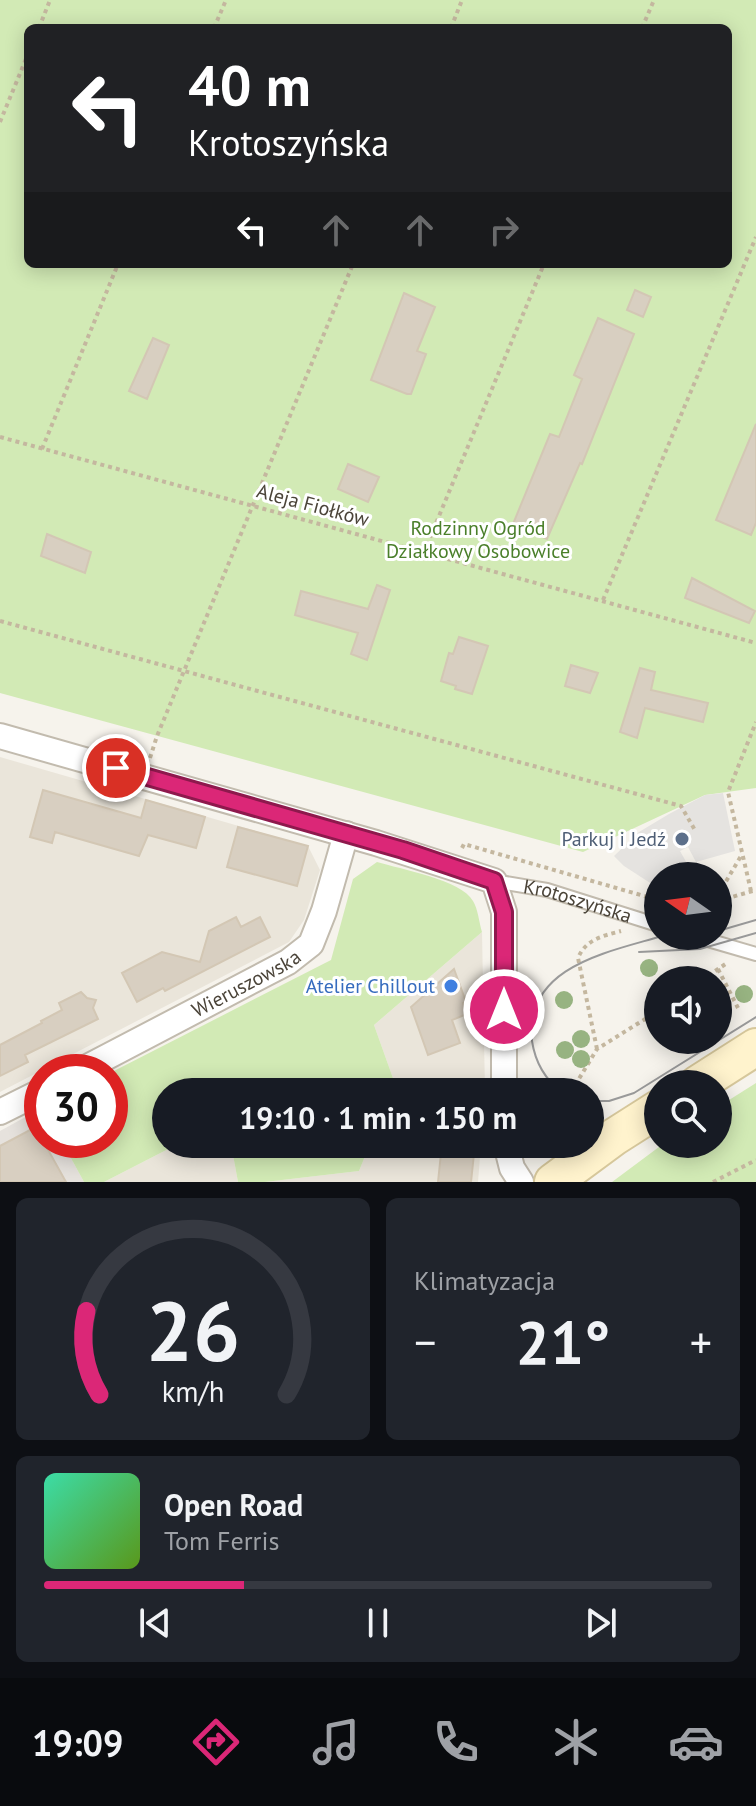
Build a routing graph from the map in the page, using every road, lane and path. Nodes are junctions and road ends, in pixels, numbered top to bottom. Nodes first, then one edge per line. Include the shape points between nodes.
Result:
1 (50, 0) edge
2 (226, 0) edge
3 (462, 0) edge
4 (654, 0) edge
5 (41, 24) edge
6 (216, 24) edge
7 (453, 24) edge
8 (644, 24) edge
9 (24, 64) edge
10 (0, 122) edge
11 (756, 237) edge
12 (116, 268) edge
13 (351, 268) edge
14 (542, 268) edge
15 (0, 437) edge
16 (42, 449) junction
17 (251, 505) junction
18 (427, 553) junction
19 (603, 600) junction
20 (0, 621) edge
21 (756, 643) edge
22 (184, 670) junction
23 (756, 722) edge
24 (0, 736) edge
25 (145, 776) junction
26 (696, 832) dead end
27 (346, 834) junction
28 (741, 856) junction
29 (456, 866) junction
30 (732, 871) edge
31 (494, 881) junction
32 (754, 891) edge
33 (644, 896) edge
34 (732, 897) edge
35 (644, 921) edge
36 (644, 927) edge
37 (732, 947) edge
38 (756, 954) edge
39 (729, 961) dead end
40 (722, 966) edge
41 (732, 996) edge
42 (738, 1008) dead end
43 (644, 1020) edge
44 (756, 1047) edge
45 (597, 1049) junction
46 (112, 1054) edge
47 (720, 1070) edge
48 (504, 1078) edge
49 (579, 1078) edge
50 (24, 1100) edge
51 (0, 1112) edge
52 (644, 1118) edge
53 (510, 1158) edge
54 (756, 1160) edge
55 (521, 1182) edge
56 (553, 1182) edge
57 (713, 1182) edge

1 - 5 path
2 - 6 path
3 - 7 path
4 - 8 path
9 - 10 path
11 - 19 path
12 - 16 path
13 - 17 path
14 - 18 path
15 - 16 path, Aleja Fiołków
16 - 17 path, Aleja Fiołków
17 - 18 path, Aleja Fiołków
17 - 22 path
18 - 19 path, Aleja Fiołków
19 - 21 path, Aleja Fiołków
20 - 22 path
22 - 25 path
22 - 26 path via 681,806
23 - 28 path via 728,792
24 - 25 street, Krotoszyńska
25 - 27 street, Krotoszyńska
27 - 29 street, Krotoszyńska
27 - 46 street, Wieruszowska via 311,944 288,962
28 - 30 path
28 - 32 path
29 - 31 street, Krotoszyńska
29 - 33 path via 464,844
31 - 35 lane, Krotoszyńska via 547,890
31 - 48 street, Krotoszyńska via 504,912
32 - 34 path
36 - 45 path via 590,941 580,953
37 - 38 lane
39 - 40 path
41 - 42 path
43 - 45 path
44 - 47 street
45 - 49 path
50 - 51 street
52 - 56 street
53 - 55 street
54 - 57 path

